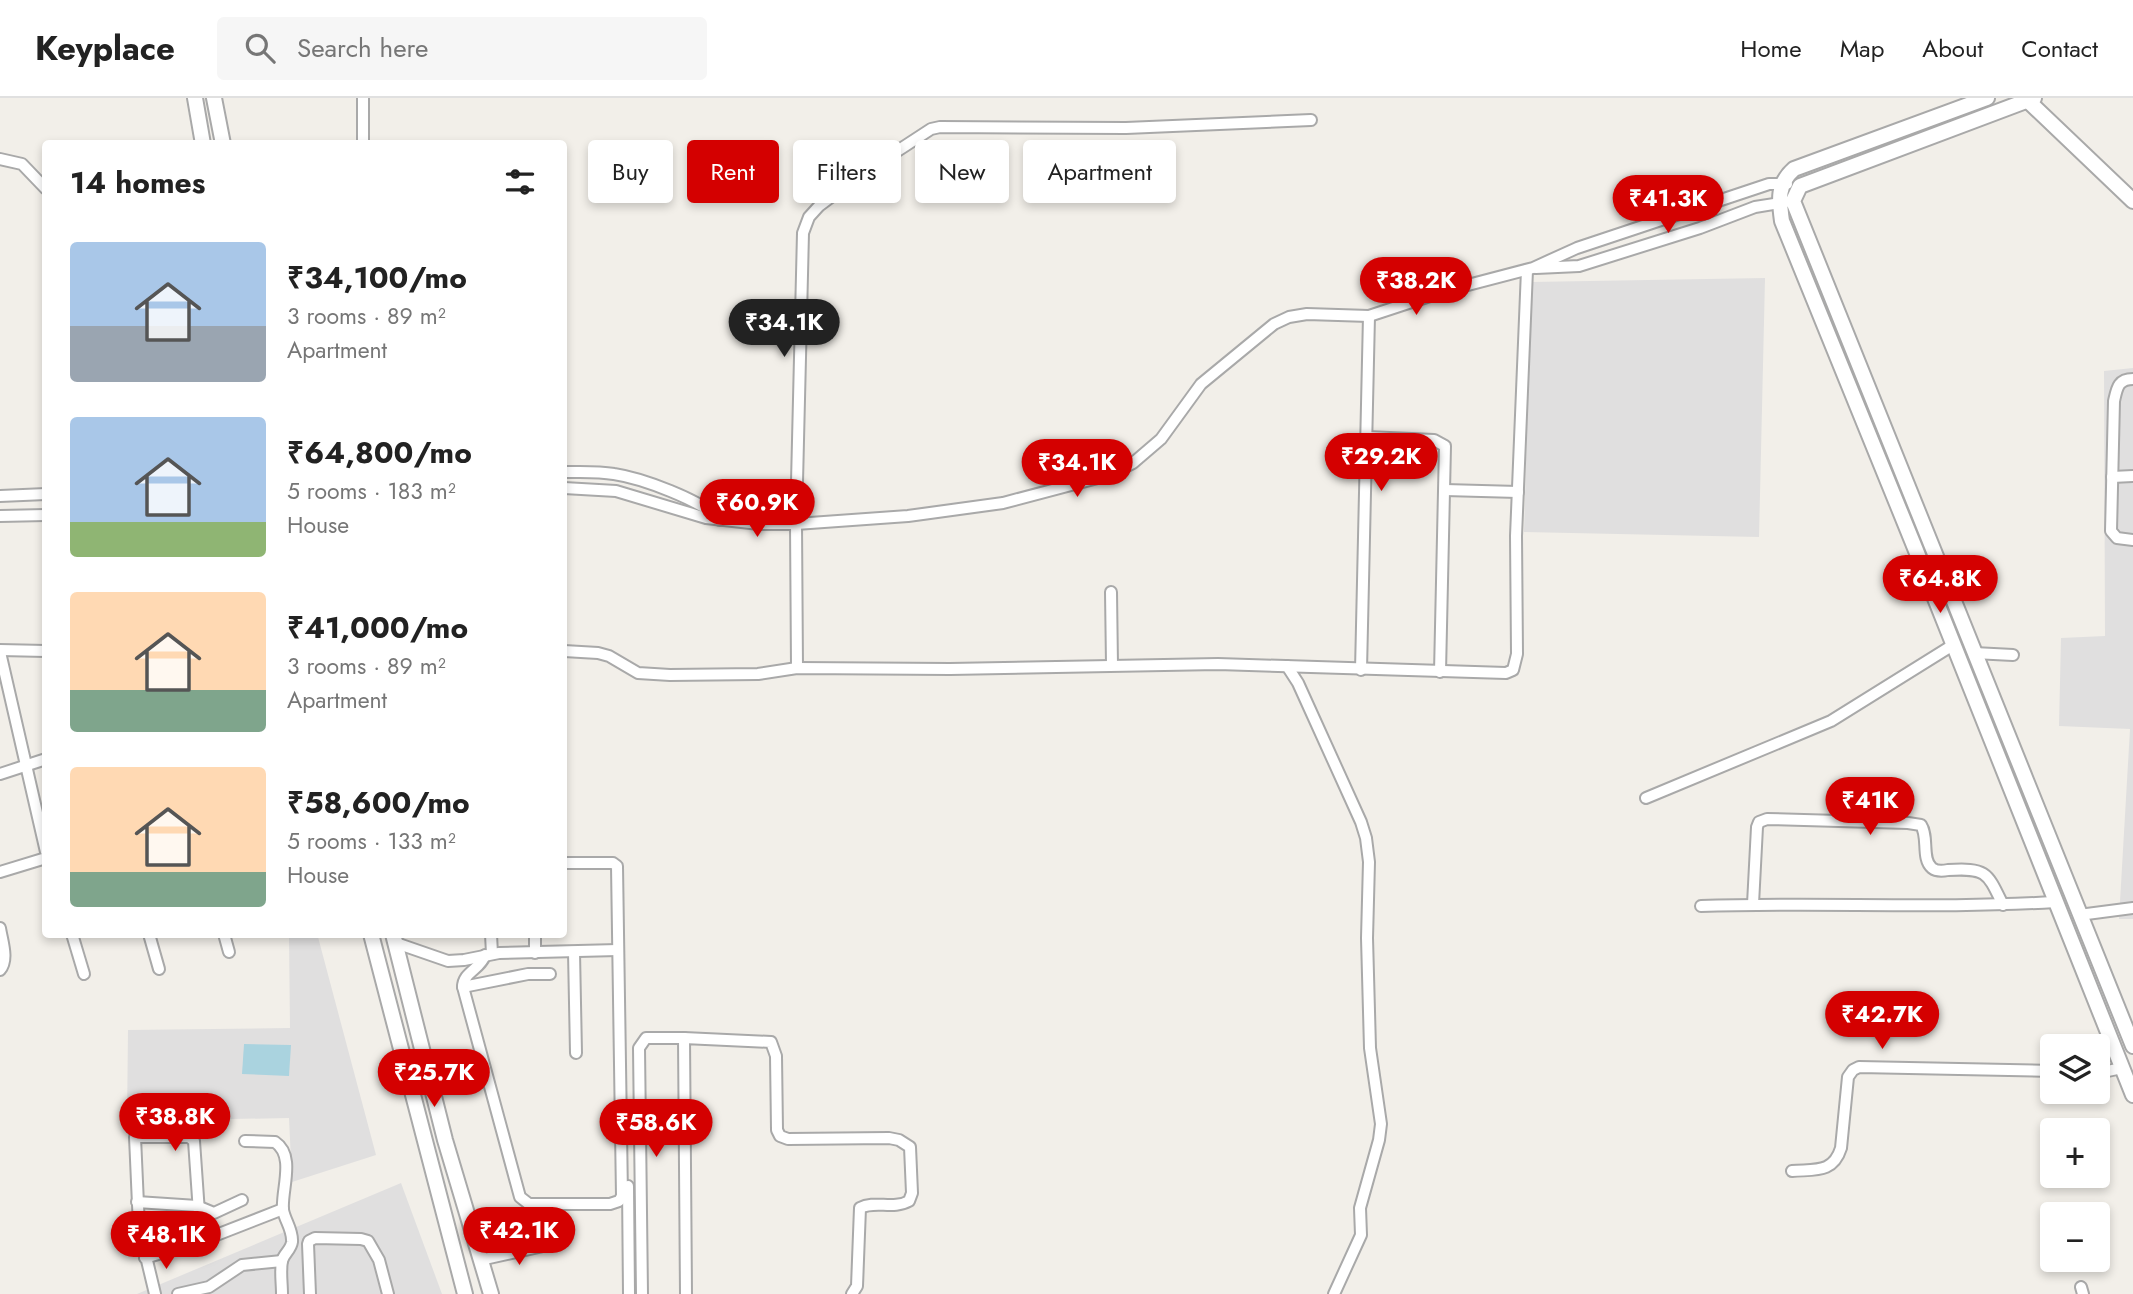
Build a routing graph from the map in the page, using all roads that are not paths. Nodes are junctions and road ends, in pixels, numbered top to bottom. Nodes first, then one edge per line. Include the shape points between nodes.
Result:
1 (195, 98) edge
2 (214, 98) edge
3 (363, 98) edge
4 (1987, 98) edge
5 (2029, 99) edge
6 (1311, 120) dead end
7 (202, 140) edge
8 (222, 140) edge
9 (363, 140) edge
10 (0, 159) edge
11 (1782, 183) junction
12 (42, 185) edge
13 (1800, 186) junction
14 (2133, 201) edge
15 (1717, 202) junction
16 (1786, 202) junction
17 (1671, 218) junction
18 (1721, 220) junction
19 (1616, 236) junction
20 (1678, 236) junction
21 (1621, 254) junction
22 (1530, 269) junction
23 (1368, 316) junction
24 (2133, 379) edge
25 (1367, 437) junction
26 (567, 472) edge
27 (2133, 476) edge
28 (2112, 477) junction
29 (567, 488) edge
30 (1445, 490) junction
31 (1518, 492) junction
32 (42, 495) edge
33 (0, 496) edge
34 (42, 515) edge
35 (0, 516) edge
36 (720, 520) junction
37 (796, 524) junction
38 (2133, 540) edge
39 (1111, 592) dead end
40 (1953, 645) junction
41 (0, 651) edge
42 (42, 651) edge
43 (567, 651) edge
44 (1974, 653) junction
45 (2013, 655) dead end
46 (1112, 666) junction
47 (1287, 666) junction
48 (797, 668) junction
49 (1361, 670) junction
50 (1440, 672) junction
51 (42, 760) edge
52 (24, 766) junction
53 (0, 774) edge
54 (1646, 798) dead end
55 (42, 836) edge
56 (42, 859) edge
57 (567, 863) edge
58 (0, 872) edge
59 (2056, 902) junction
60 (1753, 904) junction
61 (2003, 905) junction
62 (1701, 906) dead end
63 (2133, 908) edge
64 (2080, 915) junction
65 (0, 928) edge
66 (73, 938) edge
67 (150, 938) edge
68 (225, 938) edge
69 (372, 938) edge
70 (491, 938) edge
71 (536, 938) edge
72 (394, 939) edge
73 (618, 950) junction
74 (229, 952) dead end
75 (574, 952) junction
76 (535, 953) junction
77 (489, 954) junction
78 (159, 969) dead end
79 (0, 970) edge
80 (84, 974) dead end
81 (550, 974) dead end
82 (463, 987) junction
83 (684, 1038) junction
84 (2133, 1046) edge
85 (576, 1052) dead end
86 (2122, 1068) junction
87 (2110, 1070) edge
88 (2040, 1071) edge
89 (2133, 1095) edge
90 (245, 1141) dead end
91 (1792, 1171) dead end
92 (628, 1180) dead end
93 (242, 1199) dead end
94 (137, 1202) junction
95 (198, 1207) junction
96 (283, 1209) junction
97 (201, 1241) junction
98 (309, 1241) junction
99 (552, 1244) dead end
100 (291, 1247) junction
101 (145, 1258) junction
102 (480, 1260) junction
103 (282, 1261) junction
104 (155, 1294) edge
105 (178, 1294) edge
106 (282, 1294) edge
107 (310, 1294) edge
108 (388, 1294) edge
109 (465, 1294) edge
110 (491, 1294) edge
111 (629, 1294) edge
112 (642, 1294) edge
113 (685, 1294) edge
114 (852, 1294) edge
115 (1334, 1294) edge

1 - 7 street
2 - 8 street
3 - 9 street
4 - 11 street via 1794,169
5 - 13 street
5 - 14 street
6 - 37 street via 1126,128 940,127 900,149 820,206 803,233
10 - 12 street via 22,164
11 - 13 street
11 - 15 street
11 - 16 street
13 - 16 street
15 - 17 street
15 - 18 street
16 - 18 street
16 - 40 street via 1782,221
16 - 44 street
17 - 19 street
17 - 20 street
18 - 20 street
19 - 21 street
19 - 22 street
20 - 21 street
21 - 22 street via 1579,266
22 - 23 street
22 - 31 street
23 - 25 street
23 - 37 street via 1307,314 1274,324 1201,384 1161,439 1133,463 1109,475 1003,503
24 - 28 street via 2120,382 2114,401
25 - 30 street via 1440,442 1446,451
25 - 49 street
26 - 36 street via 622,475 707,508
27 - 28 street
28 - 38 street via 2111,531 2117,538
29 - 36 street via 616,491
30 - 31 street
30 - 50 street
31 - 50 street via 1517,654 1513,670
32 - 33 street
34 - 35 street
36 - 37 street
37 - 48 street
39 - 46 street
40 - 54 street via 1831,721
40 - 59 street
41 - 42 street
41 - 52 street
43 - 48 street via 608,656 638,673 653,675 758,674
44 - 45 street
44 - 64 street
46 - 47 street
46 - 48 street
47 - 49 street
47 - 115 street via 1361,822 1369,862 1370,1048 1381,1124 1360,1208 1361,1235
49 - 50 street
51 - 52 street
52 - 53 street
52 - 55 street
56 - 58 street
57 - 73 street via 616,864
59 - 61 street
59 - 86 street
60 - 61 street
60 - 61 street via 1757,827 1767,819 1921,825 1930,866 1939,871 1983,873
60 - 62 street
63 - 64 street
64 - 84 street
65 - 79 street via 4,965
66 - 80 street
67 - 78 street
68 - 74 street
69 - 109 street
70 - 77 street
71 - 76 street
72 - 77 street via 448,961
72 - 102 street
73 - 75 street
73 - 82 street via 622,1196 616,1203 523,1201
75 - 76 street
75 - 85 street
76 - 77 street
77 - 82 street via 465,977
81 - 82 street
83 - 112 street via 646,1038 639,1048
83 - 113 street
83 - 114 street via 771,1042 776,1056 776,1130 780,1136 889,1138 909,1145 909,1201 860,1208 857,1286
86 - 87 street
86 - 89 street
88 - 91 street via 1858,1067 1848,1077 1838,1158 1824,1168
90 - 96 street via 270,1141 280,1146 286,1165
92 - 111 street
93 - 95 street via 214,1213
94 - 95 street
94 - 95 street via 135,1137 189,1137 194,1141
94 - 101 street
95 - 97 street
96 - 97 street
96 - 100 street via 293,1239
97 - 101 street
98 - 100 street
98 - 107 street
98 - 108 street via 368,1241 379,1260
99 - 102 street
100 - 103 street
101 - 104 street
102 - 110 street
103 - 105 street via 242,1265 209,1287
103 - 106 street

